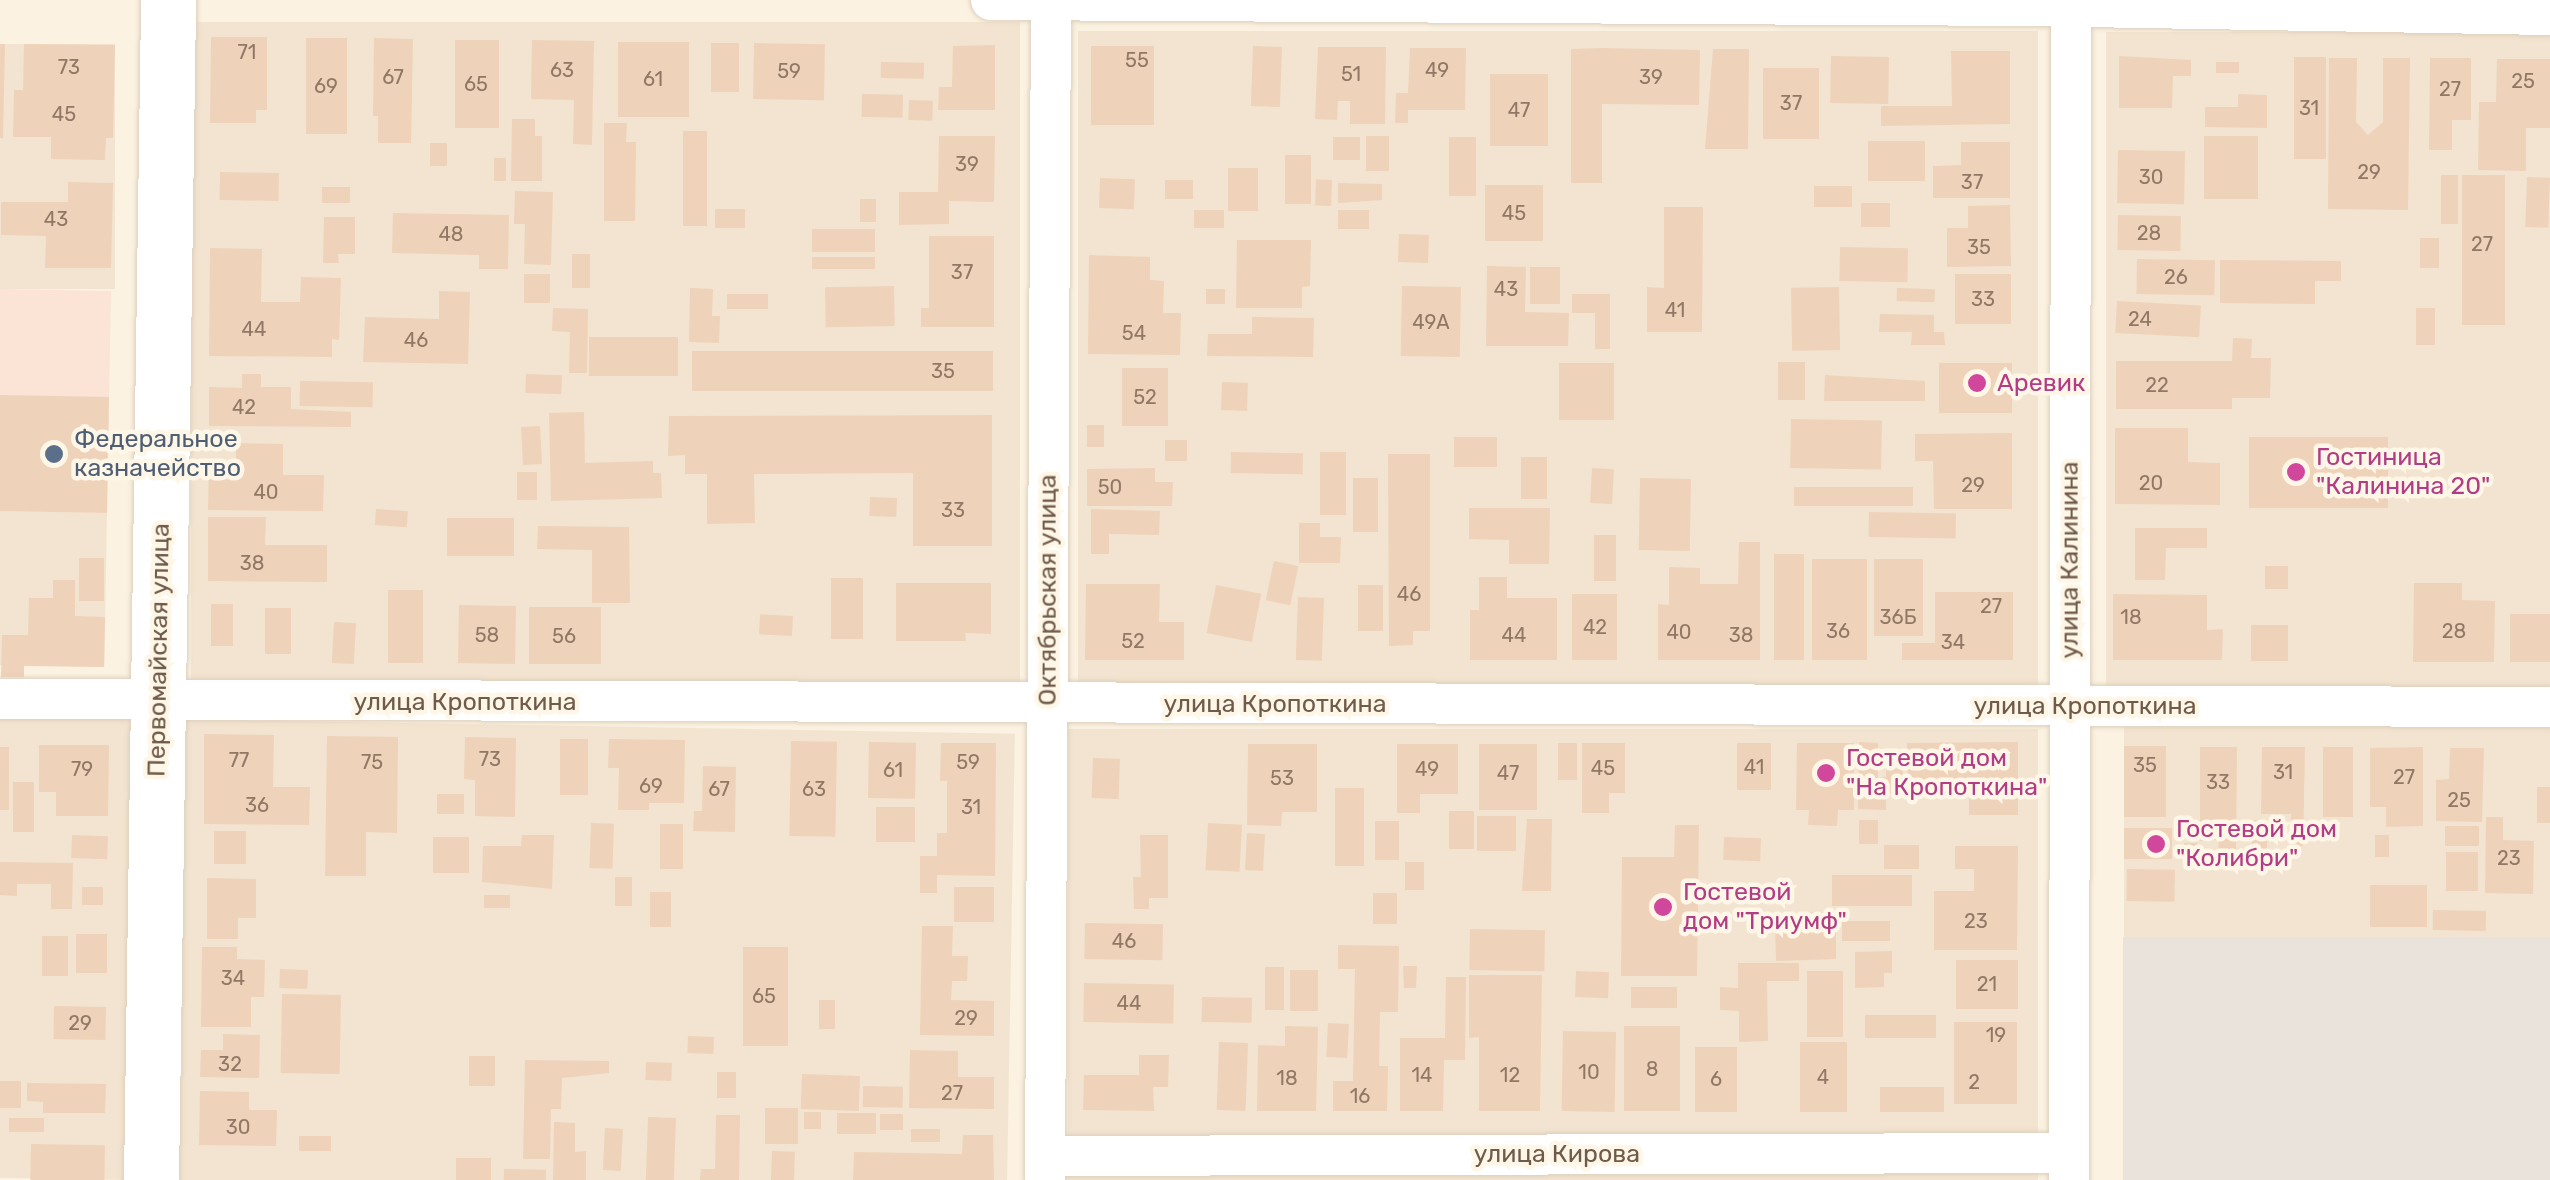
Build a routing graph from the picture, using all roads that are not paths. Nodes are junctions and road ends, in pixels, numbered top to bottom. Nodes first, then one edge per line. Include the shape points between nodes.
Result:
1 (168, 0) edge
2 (990, 0) edge
3 (1051, 0) edge
4 (2071, 3) edge
5 (2550, 15) edge
6 (0, 699) edge
7 (158, 701) junction
8 (1048, 703) junction
9 (2070, 706) junction
10 (2550, 707) edge
11 (2069, 1166) edge
12 (1046, 1168) edge
13 (151, 1180) edge

1 - 7 street, Первомайская улица
2 - 3 street
3 - 4 street
3 - 8 street, Октябрьская улица
4 - 5 street
4 - 9 street, улица Калинина
6 - 7 street, улица Кропоткина
7 - 8 street, улица Кропоткина
7 - 13 street, Первомайская улица
8 - 9 street, улица Кропоткина
8 - 12 street, Октябрьская улица
9 - 10 street, улица Кропоткина
9 - 11 street, улица Калинина
11 - 12 street, улица Кирова

